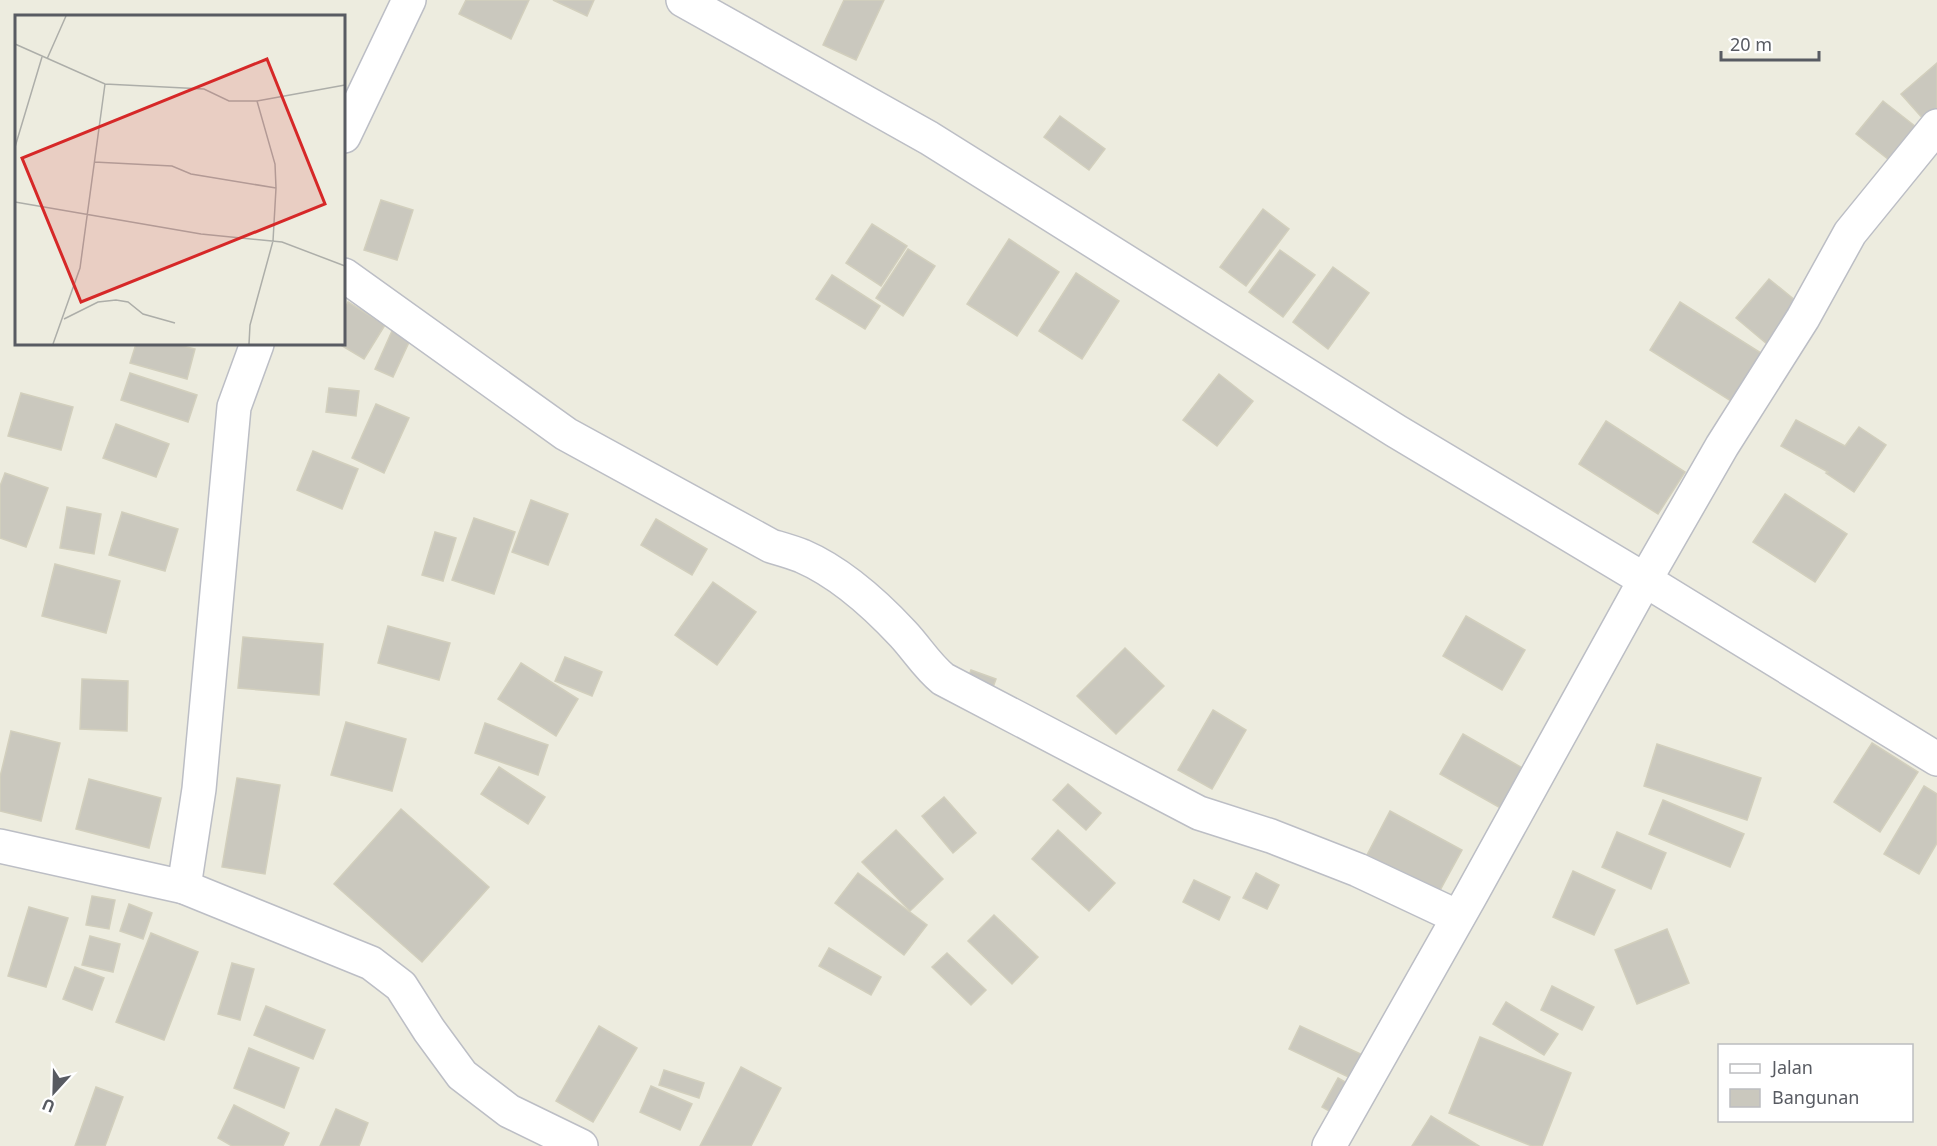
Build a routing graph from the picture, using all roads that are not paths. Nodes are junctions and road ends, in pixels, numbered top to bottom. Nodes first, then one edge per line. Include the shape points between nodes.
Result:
1 (409, 0) edge
2 (683, 0) edge
3 (1937, 126) edge
4 (345, 134) edge
5 (345, 276) edge
6 (257, 345) edge
7 (1645, 580) junction
8 (1937, 759) edge
9 (0, 846) edge
10 (184, 887) junction
11 (1458, 917) junction
12 (581, 1146) edge
13 (1329, 1146) edge

1 - 4 street
2 - 7 street via 929,138 1396,431
3 - 7 street via 1850,233
5 - 11 street via 566,434 760,540 802,556 832,574 879,608 943,680 1199,813 1358,870
6 - 10 street via 234,407 199,789
7 - 8 street
7 - 11 street
9 - 10 street
10 - 12 street via 371,963 401,986 462,1075 509,1111
11 - 13 street

